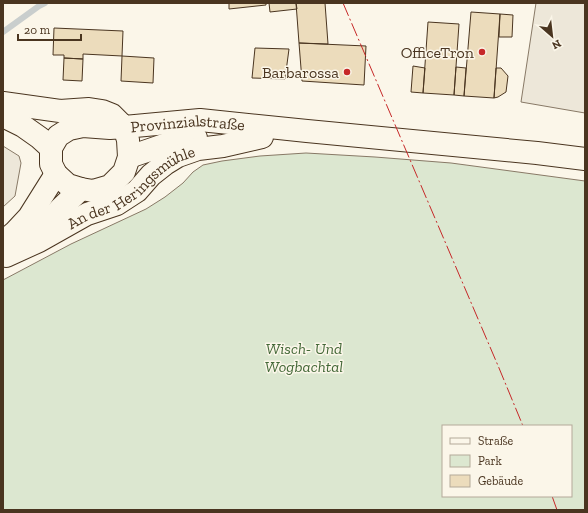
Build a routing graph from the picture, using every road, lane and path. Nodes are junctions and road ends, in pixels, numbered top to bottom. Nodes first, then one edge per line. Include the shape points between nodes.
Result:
1 (3, 103) edge
2 (3, 116) edge
3 (124, 127) junction
4 (307, 131) junction
5 (262, 136) junction
6 (50, 148) junction
7 (129, 157) junction
8 (585, 159) edge
9 (56, 174) junction
10 (81, 189) junction
11 (4, 252) edge

1 - 3 main road, Provinzialstraße via 60,111 102,111 112,115
2 - 6 main road via 24,126
3 - 4 main road, Provinzialstraße via 200,120
3 - 6 main road via 83,126 69,129 58,136
3 - 7 main road
4 - 5 main road, Provinzialstraße
4 - 8 main road, Provinzialstraße
5 - 7 main road, Provinzialstraße via 197,138 167,144
5 - 11 main road, An der Heringsmühle via 223,146 198,149 178,156 151,175 137,191 117,204 87,214 39,241
6 - 9 main road via 51,164
7 - 10 main road via 124,172 110,186 93,191
9 - 10 main road via 68,185
9 - 11 main road
10 - 11 main road, An der Heringsmühle via 40,230

